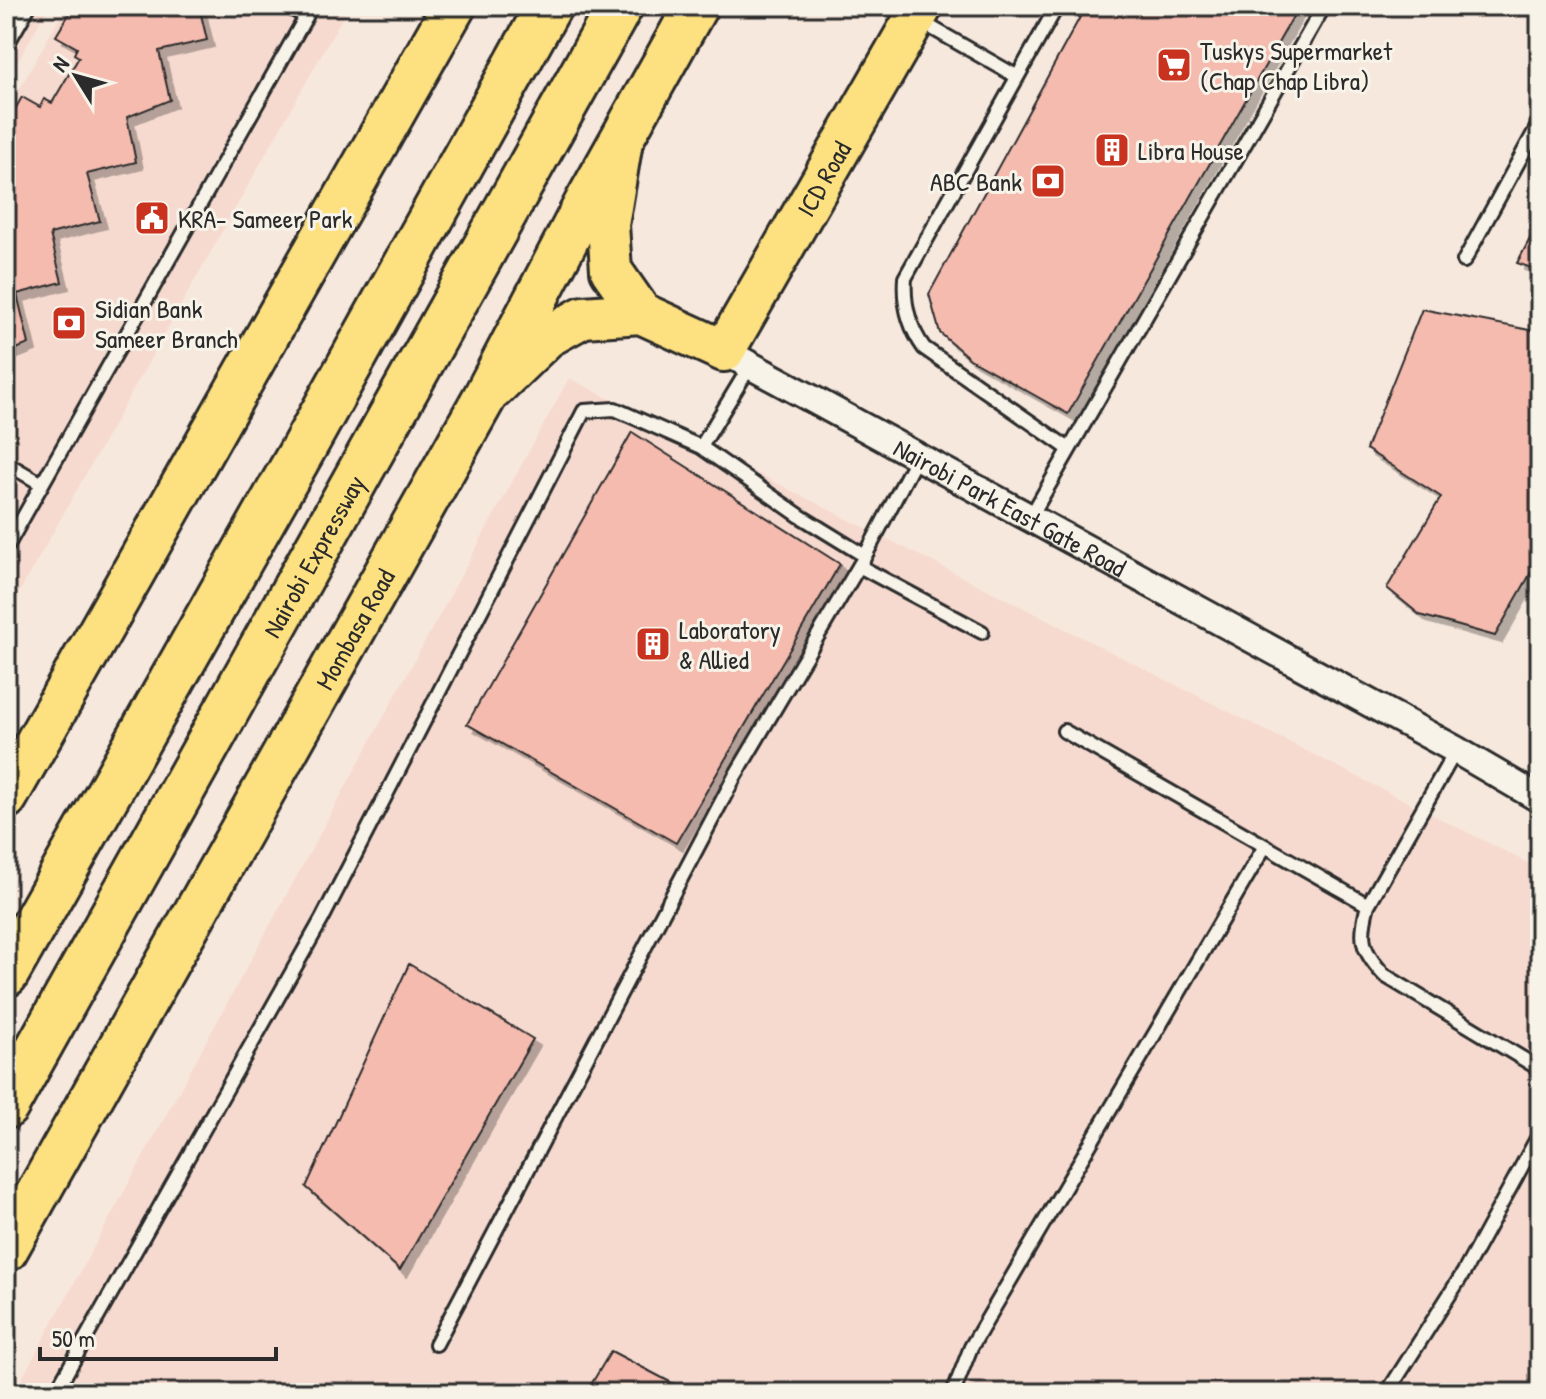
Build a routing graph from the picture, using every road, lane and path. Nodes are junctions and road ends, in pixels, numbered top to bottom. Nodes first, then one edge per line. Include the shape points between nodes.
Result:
1 (29, 6) edge
2 (288, 6) edge
3 (454, 6) edge
4 (549, 6) edge
5 (620, 6) edge
6 (696, 6) edge
7 (1057, 6) edge
8 (1324, 6) edge
9 (309, 11) edge
10 (918, 12) edge
11 (6, 46) edge
12 (1016, 76) junction
13 (1540, 122) edge
14 (624, 132) junction
15 (1464, 261) dead end
16 (641, 313) junction
17 (737, 358) junction
18 (484, 398) junction
19 (701, 447) junction
20 (1069, 449) junction
21 (917, 457) junction
22 (6, 463) edge
23 (42, 484) junction
24 (1030, 518) junction
25 (6, 548) edge
26 (862, 561) junction
27 (982, 632) dead end
28 (1064, 731) dead end
29 (1456, 750) junction
30 (6, 797) edge
31 (1540, 799) edge
32 (1265, 846) junction
33 (1368, 905) junction
34 (6, 974) edge
35 (1540, 1069) edge
36 (6, 1106) edge
37 (1540, 1133) edge
38 (6, 1250) edge
39 (436, 1344) dead end
40 (55, 1393) edge
41 (953, 1393) edge
42 (1387, 1393) edge

1 - 11 lane
2 - 9 lane
3 - 30 highway
4 - 34 highway
5 - 36 highway, Nairobi Expressway
6 - 14 highway, Mombasa Road
7 - 12 lane
8 - 20 lane
9 - 23 lane
10 - 12 lane
10 - 17 main road, ICD Road
12 - 20 lane via 905,278 904,295 913,333 924,348
13 - 15 lane
14 - 16 main road via 608,225 611,270
14 - 18 highway, Mombasa Road
16 - 17 main road, Nairobi Park East Gate Road
16 - 18 main road, Nairobi Park East Gate Road via 583,317 547,337
17 - 19 lane
17 - 21 street, Nairobi Park East Gate Road
18 - 38 highway, Mombasa Road
19 - 26 lane
19 - 40 lane via 615,409 584,411 322,919
20 - 24 lane
21 - 24 street, Nairobi Park East Gate Road
21 - 26 lane
22 - 23 lane
23 - 25 lane
24 - 29 street, Nairobi Park East Gate Road
26 - 27 lane
26 - 39 lane via 735,776
28 - 32 lane
29 - 31 street, Nairobi Park East Gate Road
29 - 33 lane
32 - 33 lane
32 - 41 lane via 971,1347
33 - 35 lane via 1363,940 1367,956 1384,975
37 - 42 lane via 1464,1272

